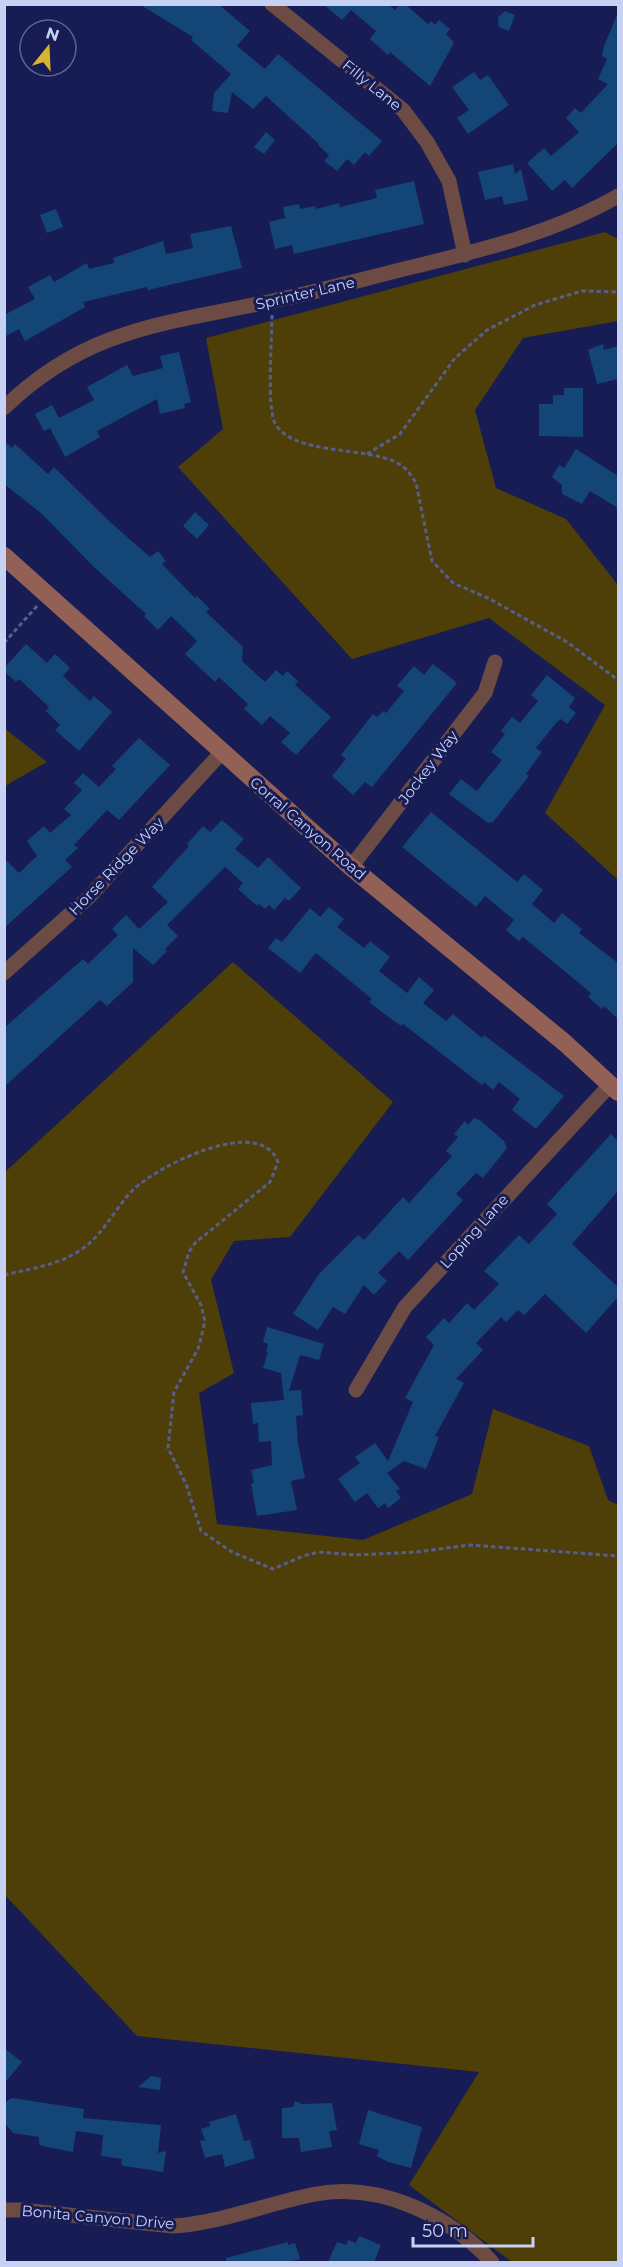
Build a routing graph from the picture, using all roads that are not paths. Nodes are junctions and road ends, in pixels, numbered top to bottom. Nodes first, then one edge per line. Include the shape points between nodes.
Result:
1 (272, 4) edge
2 (618, 196) edge
3 (465, 255) junction
4 (4, 408) edge
5 (4, 556) edge
6 (495, 662) dead end
7 (222, 752) junction
8 (351, 867) junction
9 (4, 973) edge
10 (614, 1088) edge
11 (356, 1390) dead end
12 (4, 2210) edge
13 (492, 2262) edge

1 - 3 street, Filly Lane via 404,110 449,181
2 - 3 street, Sprinter Lane via 538,231
3 - 4 street, Sprinter Lane via 135,330 95,344 50,370
5 - 7 main road, Corral Canyon Road
6 - 8 street, Jockey Way via 485,693
7 - 8 main road, Corral Canyon Road
7 - 9 street, Horse Ridge Way via 89,897
8 - 10 main road, Corral Canyon Road
10 - 11 street, Loping Lane via 405,1307
12 - 13 street, Bonita Canyon Drive via 173,2226 317,2193 361,2193 390,2199 443,2221

